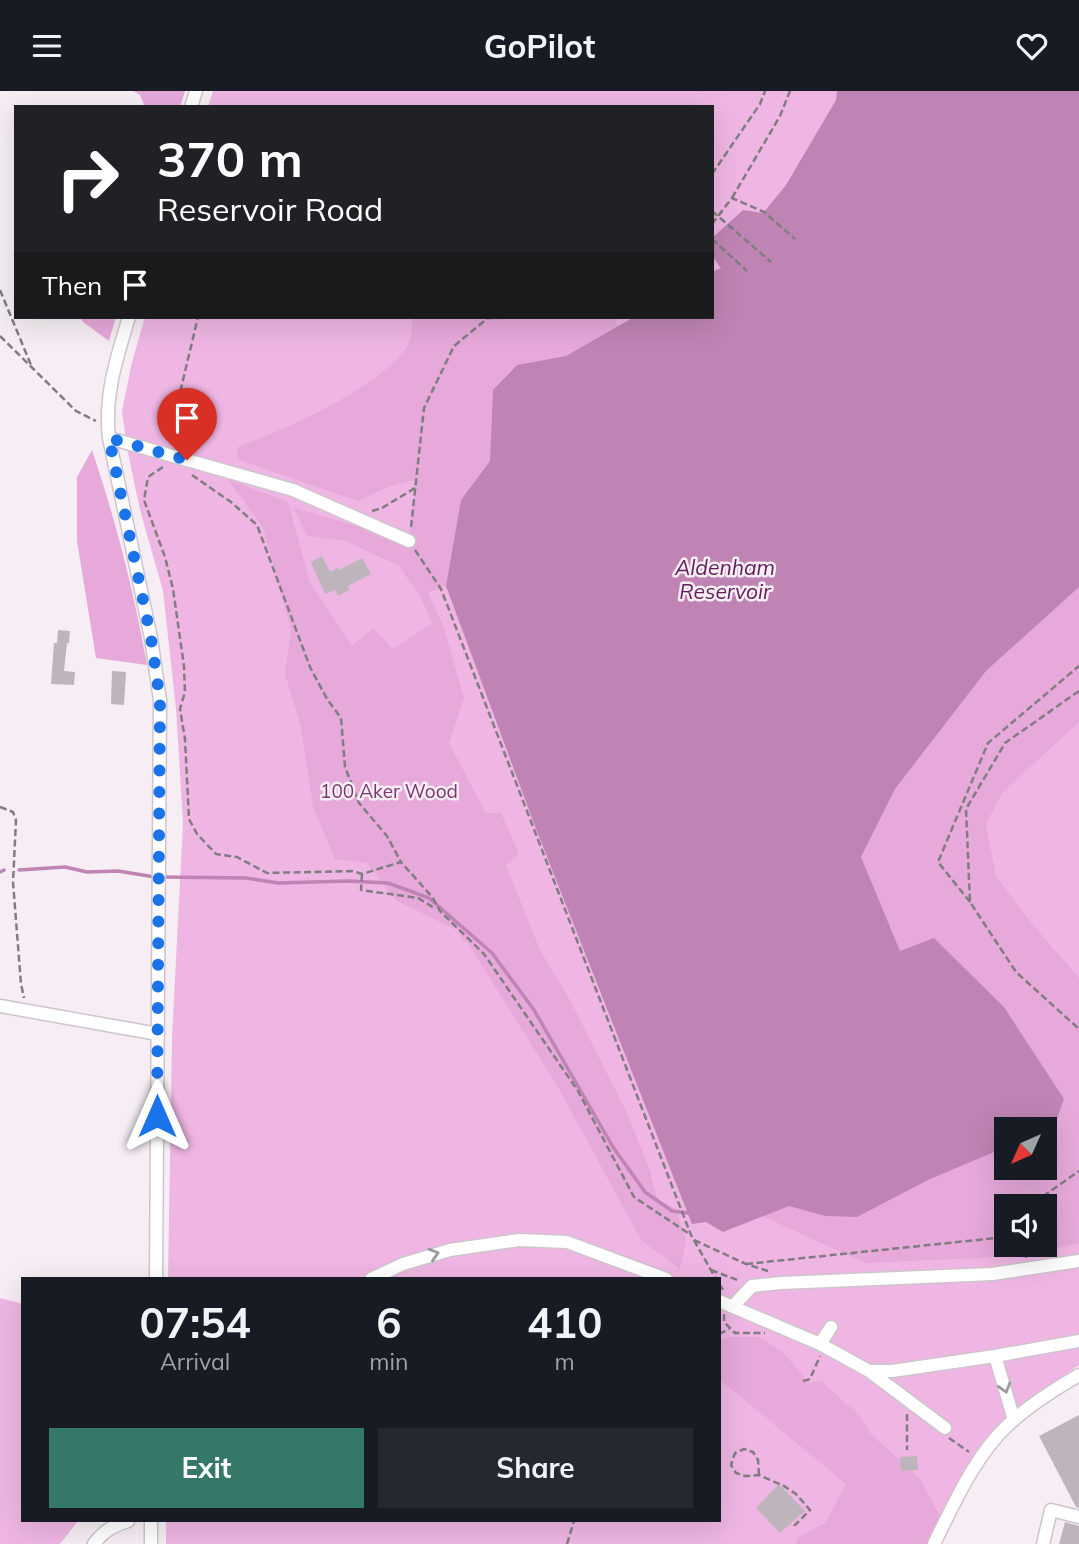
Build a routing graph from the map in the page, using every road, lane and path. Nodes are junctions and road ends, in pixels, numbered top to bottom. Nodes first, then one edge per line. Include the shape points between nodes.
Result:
1 (765, 91) edge
2 (790, 91) edge
3 (714, 171) edge
4 (732, 198) junction
5 (714, 212) edge
6 (720, 217) junction
7 (714, 223) edge
8 (795, 239) dead end
9 (714, 241) edge
10 (771, 262) dead end
11 (747, 271) dead end
12 (0, 290) edge
13 (128, 319) edge
14 (198, 319) edge
15 (487, 319) edge
16 (0, 336) edge
17 (33, 368) junction
18 (97, 422) dead end
19 (173, 422) dead end
20 (115, 440) junction
21 (166, 466) dead end
22 (185, 471) dead end
23 (415, 488) junction
24 (354, 517) junction
25 (409, 541) junction
26 (1079, 666) edge
27 (1079, 691) edge
28 (0, 807) edge
29 (401, 862) junction
30 (362, 876) junction
31 (970, 902) junction
32 (440, 911) junction
33 (0, 1006) edge
34 (37, 1013) junction
35 (1079, 1029) edge
36 (158, 1034) junction
37 (1079, 1171) edge
38 (1046, 1194) edge
39 (691, 1235) junction
40 (994, 1238) edge
41 (694, 1240) junction
42 (1079, 1261) edge
43 (746, 1264) junction
44 (711, 1270) junction
45 (156, 1277) edge
46 (375, 1277) edge
47 (661, 1277) edge
48 (715, 1277) edge
49 (776, 1283) junction
50 (752, 1286) junction
51 (721, 1302) edge
52 (733, 1306) junction
53 (831, 1327) dead end
54 (729, 1329) dead end
55 (721, 1333) edge
56 (1079, 1341) edge
57 (822, 1345) junction
58 (995, 1356) junction
59 (869, 1371) junction
60 (1079, 1375) edge
61 (803, 1381) dead end
62 (907, 1400) junction
63 (1014, 1420) junction
64 (945, 1428) joint
65 (907, 1450) dead end
66 (980, 1460) junction
67 (759, 1475) junction
68 (1079, 1517) edge
69 (125, 1522) edge
70 (151, 1522) edge
71 (574, 1522) edge
72 (793, 1523) dead end
73 (94, 1544) edge
74 (151, 1544) edge
75 (567, 1544) edge
76 (934, 1544) edge
77 (1043, 1544) edge

1 - 3 path
2 - 4 path
4 - 6 path
4 - 8 path via 764,212
5 - 6 path
6 - 7 path
6 - 10 path
9 - 11 path
12 - 17 path
13 - 20 street via 106,414
14 - 19 path
15 - 23 path via 454,345 424,408
16 - 17 path
17 - 18 path via 76,411
20 - 24 street via 293,490
20 - 36 street via 160,700
21 - 30 path via 148,478 144,500 173,589 185,692 180,709 189,819 216,854 237,857 267,873 352,871
22 - 29 path via 257,525 310,667 341,718 345,767 359,803 387,836
23 - 24 path via 382,508
23 - 25 path
24 - 25 street
25 - 39 path via 441,589
26 - 31 path via 988,743 938,862
27 - 31 path via 1006,743 966,809
28 - 34 path via 13,812 16,820 13,882 21,984 26,1005
29 - 30 path
29 - 32 path
30 - 32 path via 361,890 418,898
31 - 35 path via 1016,972
32 - 39 path via 484,954 578,1091 634,1196
33 - 34 street
34 - 36 street
36 - 45 street
37 - 38 path
39 - 41 path
40 - 43 path
41 - 43 path
41 - 44 path
42 - 49 street via 992,1275
43 - 49 path via 773,1272
44 - 48 path
44 - 50 path
46 -> 47 street via 450,1250 519,1240 567,1242
49 - 50 street
50 - 52 street
51 - 52 street
52 - 57 street
53 - 57 street
54 - 55 path
56 - 58 street
57 - 59 street
57 - 61 path via 810,1379
58 - 59 street
58 -> 63 street
59 - 62 street
60 - 63 street
62 - 64 street
62 - 65 path
63 - 66 street
64 - 66 path via 949,1438
66 - 76 street
67 - 67 path via 753,1452 735,1453 731,1461 736,1473
67 - 72 path via 790,1490 810,1510
68 - 77 street via 1051,1510
69 - 73 street via 112,1526
70 - 74 street
71 - 75 path

